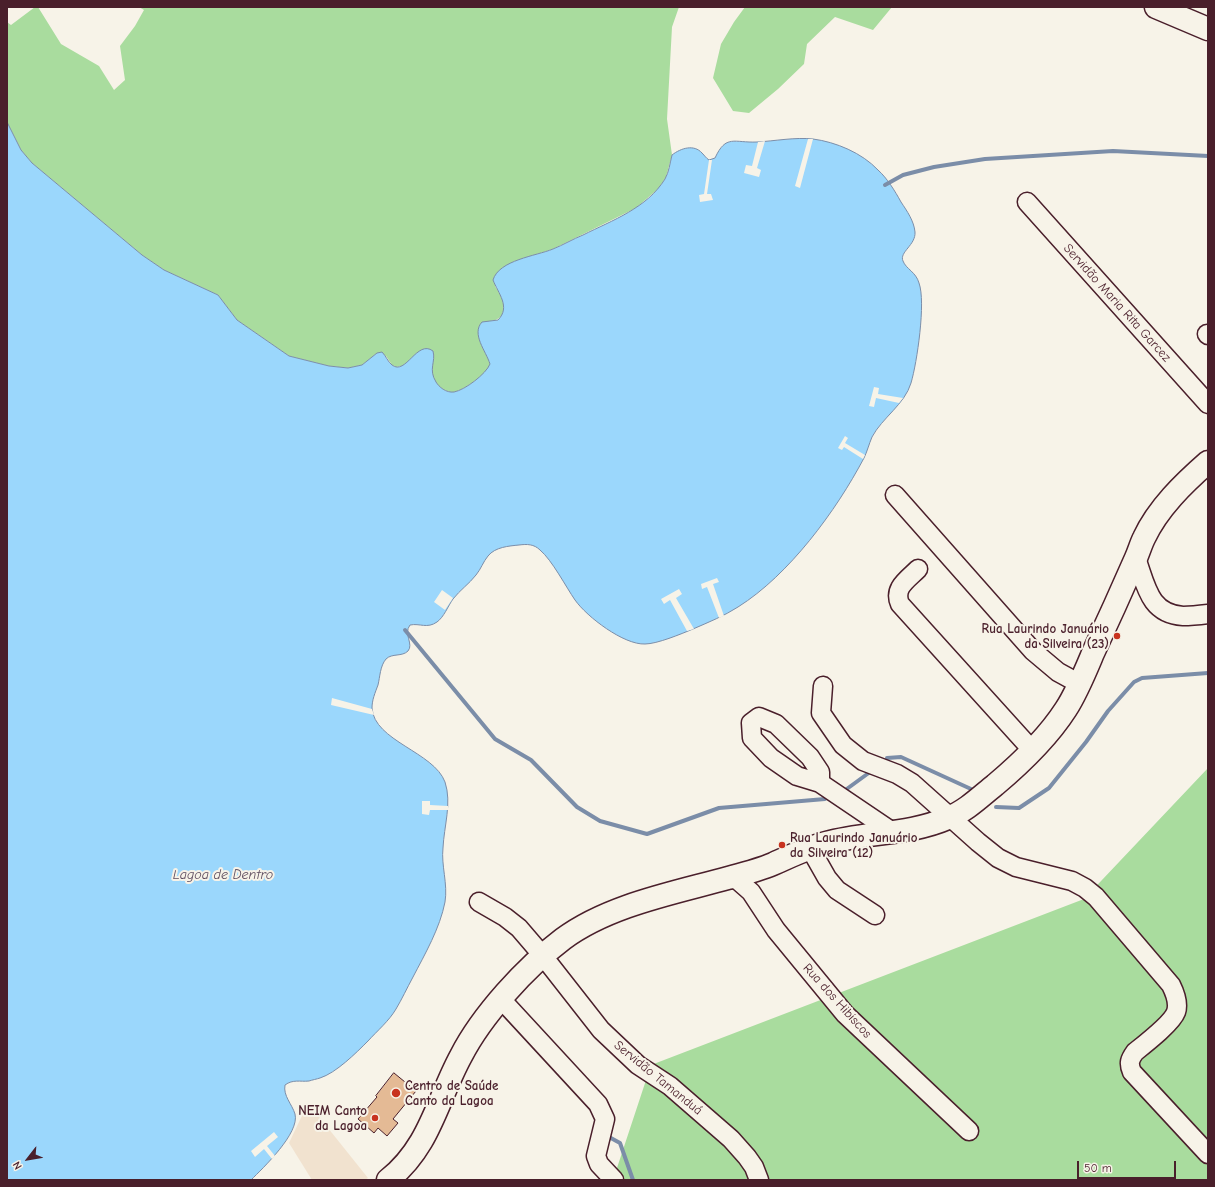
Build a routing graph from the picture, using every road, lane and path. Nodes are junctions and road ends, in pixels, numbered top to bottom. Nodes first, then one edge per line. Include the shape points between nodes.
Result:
1 (1156, 7) edge
2 (1208, 29) edge
3 (1027, 202) dead end
4 (1208, 404) edge
5 (1208, 462) edge
6 (896, 495) dead end
7 (1136, 558) junction
8 (918, 569) dead end
9 (1208, 614) edge
10 (1080, 684) junction
11 (823, 686) dead end
12 (1032, 750) junction
13 (820, 783) dead end
14 (951, 817) junction
15 (894, 833) junction
16 (810, 848) junction
17 (734, 877) junction
18 (479, 902) dead end
19 (875, 915) dead end
20 (543, 956) junction
21 (501, 999) junction
22 (969, 1131) dead end
23 (1208, 1154) edge
24 (392, 1179) edge
25 (614, 1180) edge
26 (759, 1180) edge

1 - 2 main road
3 - 4 street, Servidão Maria Rita Garcez
5 - 7 main road via 1193,475 1160,513 1144,537
6 - 10 street via 1033,651 1058,672
7 - 9 street via 1154,604 1163,611 1183,616
7 - 10 main road
8 - 12 street via 898,589 897,597 900,604
10 - 12 main road via 1066,709
11 - 14 street via 821,713 843,745 863,761 897,774 912,783
12 - 14 main road via 1003,778
13 - 15 street
14 - 15 main road
14 - 23 street via 998,858 1016,867 1059,877 1085,888 1096,897 1171,985 1177,1002 1176,1012 1171,1020 1135,1052 1130,1058 1129,1065 1132,1072
15 - 16 main road via 843,840
16 - 17 main road via 772,865
16 - 19 street via 836,890
17 - 20 main road via 607,914 561,940
17 - 22 street, Rua dos Hibiscos via 750,892 776,930 845,1014
18 - 20 street, Servidão Tamanduá via 519,928
20 - 21 main road
20 - 26 street, Servidão Tamanduá via 601,1030 638,1065 670,1086 731,1139 754,1167
21 - 24 main road via 472,1035 461,1055 423,1141
21 - 25 street via 598,1104 606,1119 596,1156 599,1164

